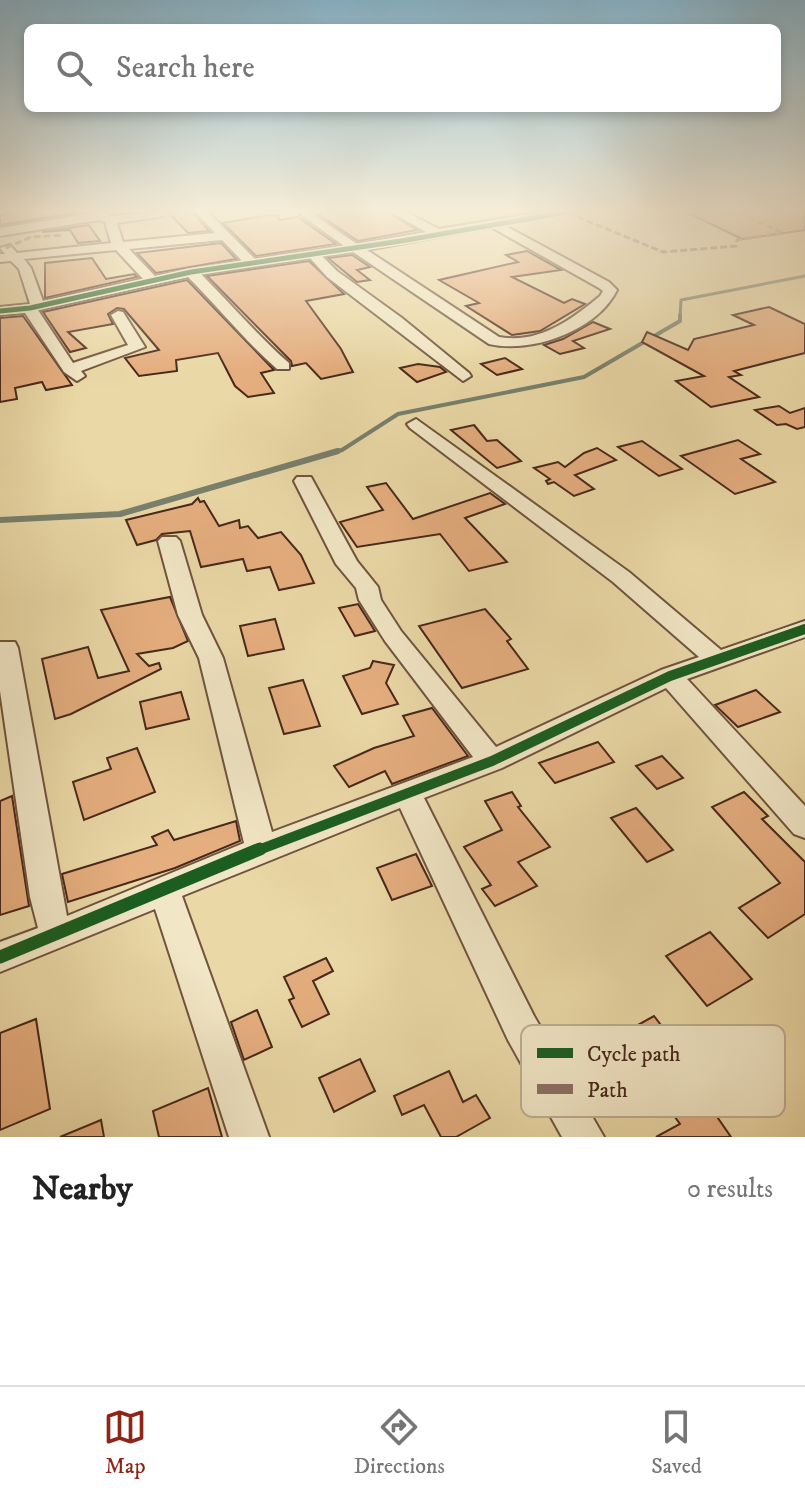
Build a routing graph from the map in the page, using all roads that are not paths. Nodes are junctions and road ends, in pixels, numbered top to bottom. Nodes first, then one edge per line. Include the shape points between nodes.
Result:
1 (16, 263) edge
2 (135, 263) edge
3 (252, 263) edge
4 (322, 263) edge
5 (379, 263) edge
6 (564, 263) edge
7 (191, 272) junction
8 (152, 281) junction
9 (34, 307) junction
10 (0, 311) edge
11 (118, 315) dead end
12 (283, 366) dead end
13 (463, 376) dead end
14 (416, 424) dead end
15 (304, 481) dead end
16 (169, 541) dead end
17 (805, 629) edge
18 (6, 648) dead end
19 (719, 661) junction
20 (670, 676) junction
21 (492, 761) junction
22 (408, 795) junction
23 (805, 826) edge
24 (261, 849) junction
25 (164, 889) junction
26 (63, 933) junction
27 (0, 957) edge
28 (521, 1028) edge
29 (572, 1117) edge
30 (249, 1137) edge
31 (584, 1137) edge

1 - 9 street via 25,268
2 - 8 street
3 - 7 street
4 - 13 street
5 - 6 street via 494,341 508,345 558,333 606,298 610,290
7 - 8 street
7 - 12 street
8 - 9 street
9 - 10 street
9 - 11 street via 52,346 73,373 137,347
14 - 19 street via 621,577
15 - 21 street via 347,564 367,587 393,636
16 - 24 street via 190,615 211,658
17 - 19 street
18 - 26 street via 46,897 54,927
19 - 20 street
20 - 21 street
20 - 23 street
21 - 22 street
22 - 24 street
22 - 28 street
24 - 25 street
25 - 26 street
25 - 30 street
26 - 27 street
29 - 31 street

